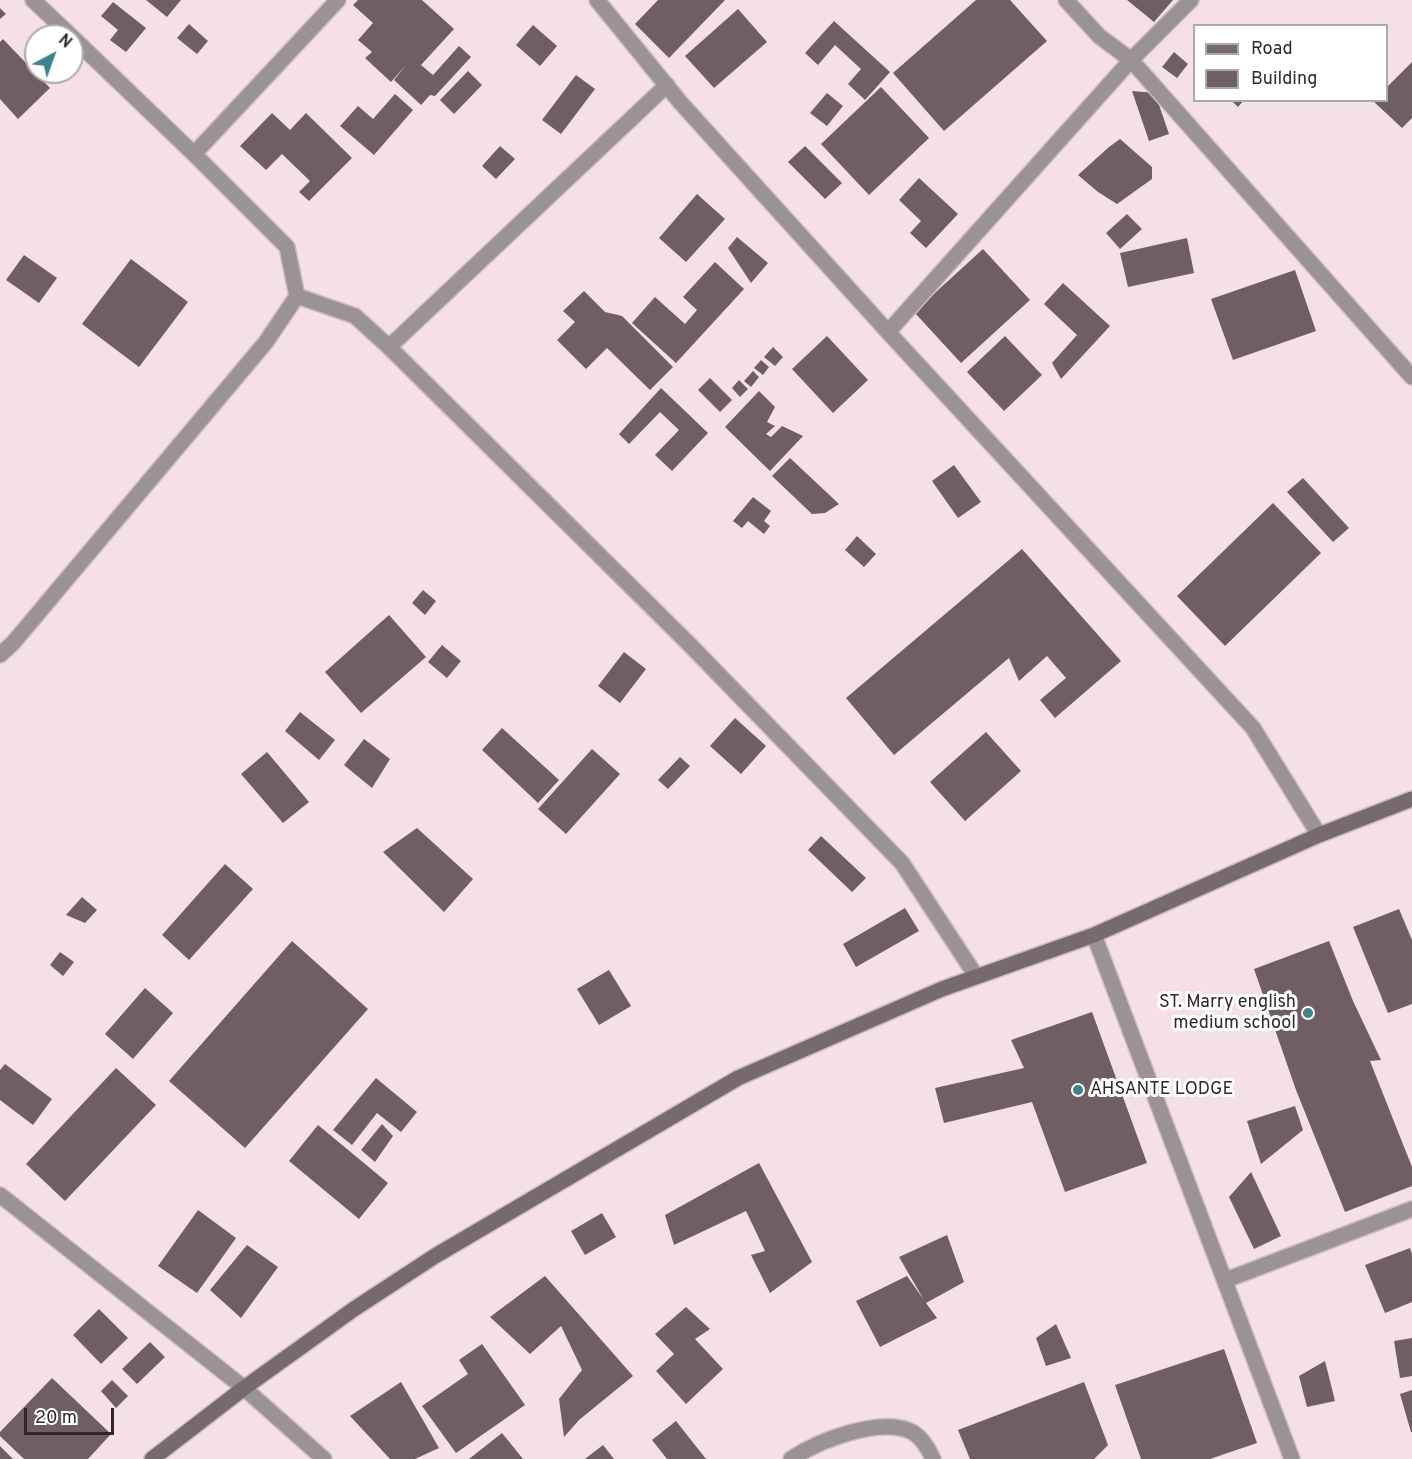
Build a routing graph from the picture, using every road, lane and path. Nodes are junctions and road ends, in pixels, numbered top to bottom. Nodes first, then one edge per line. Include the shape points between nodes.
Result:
1 (33, 0) edge
2 (338, 0) edge
3 (597, 0) edge
4 (1066, 0) edge
5 (1191, 0) edge
6 (58, 24) edge
7 (84, 49) edge
8 (1131, 60) junction
9 (667, 86) junction
10 (194, 154) junction
11 (297, 296) junction
12 (888, 332) junction
13 (389, 347) junction
14 (1412, 377) edge
15 (0, 655) edge
16 (1412, 799) edge
17 (1319, 835) junction
18 (1094, 935) junction
19 (976, 976) junction
20 (0, 1195) edge
21 (1412, 1209) edge
22 (1226, 1280) junction
23 (244, 1388) junction
24 (153, 1459) edge
25 (324, 1459) edge
26 (791, 1459) edge
27 (933, 1459) edge
28 (1292, 1459) edge

1 - 6 street
2 - 10 street
3 - 9 street
4 - 8 street via 1099,36
5 - 8 street
7 - 10 street
8 - 12 street
8 - 14 street
9 - 12 street
9 - 13 street
10 - 11 street via 287,247
11 - 13 street via 355,316
11 - 15 street via 266,342
12 - 17 street via 1253,728
13 - 19 street via 690,645 902,863
16 - 17 main road
17 - 18 main road
18 - 19 main road
18 - 22 street
19 - 23 main road via 738,1078 435,1256
20 - 23 street
21 - 22 street
22 - 28 street
23 - 24 main road
23 - 25 street
26 - 27 street via 854,1431 882,1426 910,1431 929,1449

